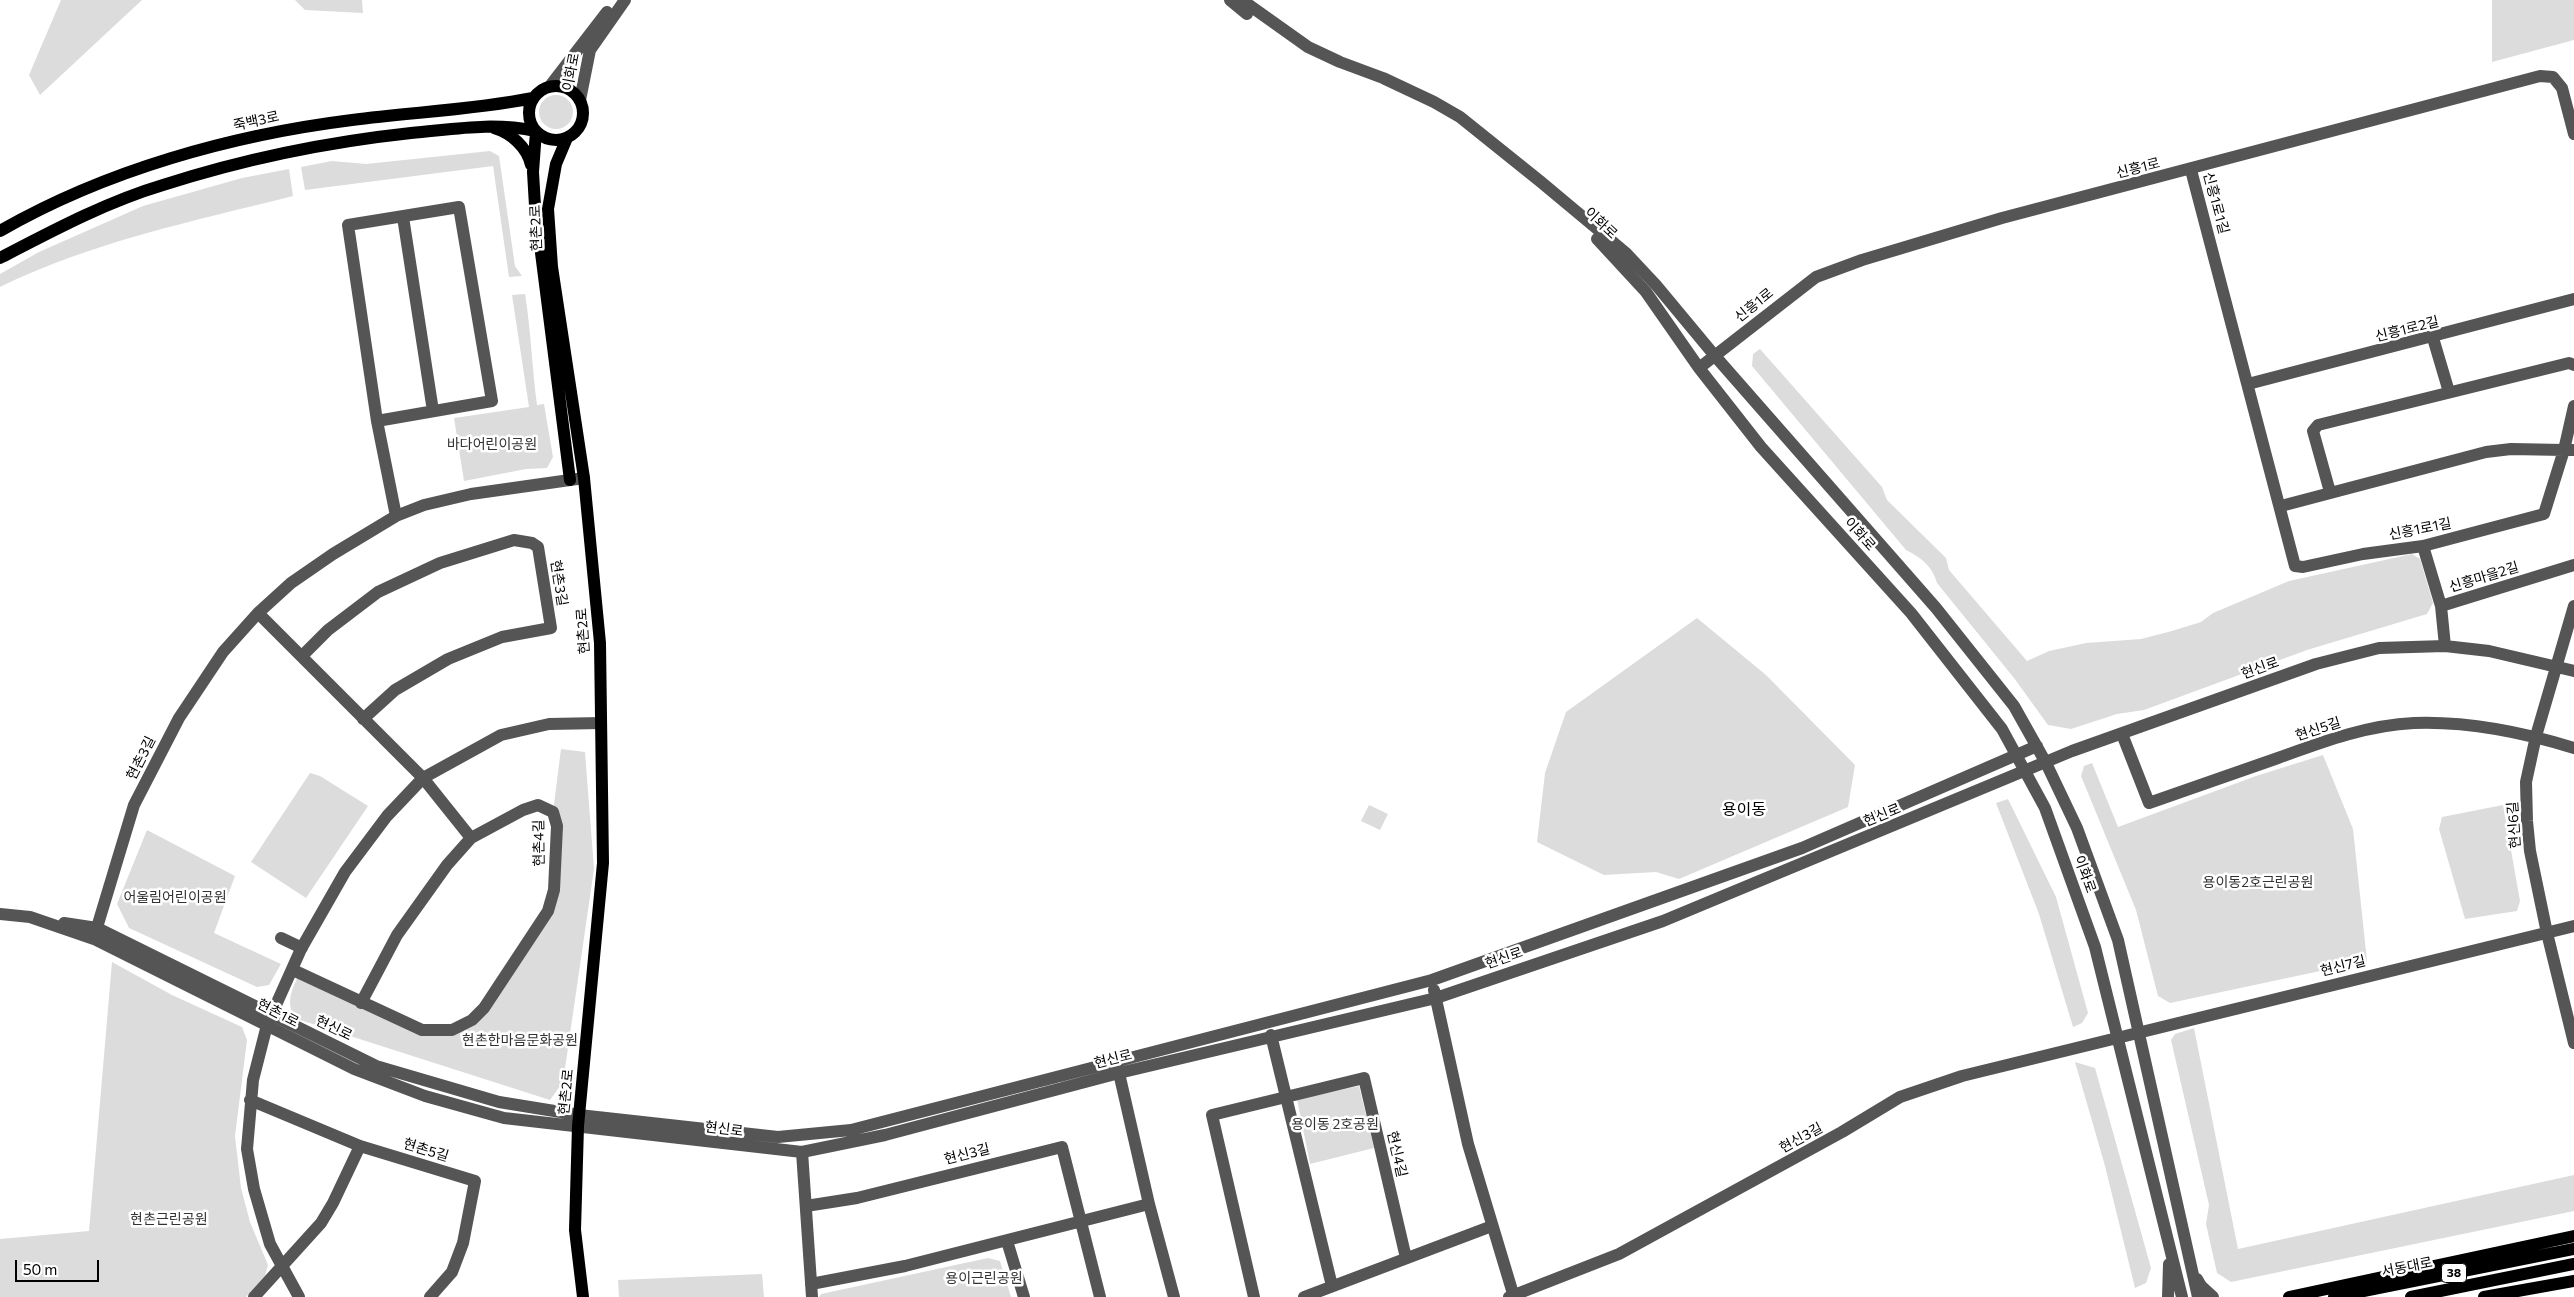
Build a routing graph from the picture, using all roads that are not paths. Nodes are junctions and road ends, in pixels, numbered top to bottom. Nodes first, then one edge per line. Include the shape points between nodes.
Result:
1 (616, 0) edge
2 (625, 0) edge
3 (1230, 0) edge
4 (1242, 0) edge
5 (550, 86) junction
6 (533, 98) junction
7 (580, 100) junction
8 (487, 126) junction
9 (536, 131) junction
10 (2574, 134) edge
11 (567, 138) junction
12 (2191, 170) junction
13 (533, 172) junction
14 (403, 216) junction
15 (0, 231) edge
16 (0, 258) edge
17 (2574, 299) edge
18 (2433, 338) junction
19 (1715, 356) junction
20 (2574, 365) edge
21 (1699, 368) junction
22 (2248, 384) junction
23 (2449, 392) junction
24 (2574, 406) edge
25 (433, 411) junction
26 (377, 422) junction
27 (2569, 450) edge
28 (584, 478) junction
29 (570, 480) junction
30 (2330, 492) junction
31 (2281, 506) junction
32 (396, 516) junction
33 (2423, 546) junction
34 (2574, 565) edge
35 (2441, 606) junction
36 (2574, 606) edge
37 (258, 613) junction
38 (2444, 646) junction
39 (302, 656) junction
40 (2556, 666) junction
41 (2574, 671) edge
42 (363, 719) junction
43 (601, 723) junction
44 (2122, 734) junction
45 (2536, 736) junction
46 (2037, 746) junction
47 (2574, 748) edge
48 (2016, 757) junction
49 (2046, 763) junction
50 (2024, 772) junction
51 (422, 778) junction
52 (471, 838) junction
53 (0, 914) edge
54 (2574, 926) edge
55 (2547, 932) junction
56 (95, 934) junction
57 (281, 938) dead end
58 (302, 948) junction
59 (293, 970) junction
60 (1432, 980) junction
61 (1436, 998) junction
62 (361, 1003) junction
63 (269, 1019) junction
64 (2138, 1034) junction
65 (1271, 1035) junction
66 (2120, 1039) junction
67 (2574, 1043) edge
68 (1119, 1073) junction
69 (1284, 1097) junction
70 (250, 1100) junction
71 (578, 1120) junction
72 (360, 1146) junction
73 (802, 1152) junction
74 (1149, 1204) junction
75 (806, 1206) junction
76 (1081, 1220) junction
77 (1492, 1226) junction
78 (2574, 1236) edge
79 (1007, 1241) junction
80 (2168, 1247) junction
81 (2574, 1249) edge
82 (1406, 1258) junction
83 (2190, 1264) junction
84 (2574, 1264) edge
85 (282, 1269) junction
86 (2574, 1281) edge
87 (1332, 1286) junction
88 (811, 1290) edge
89 (1512, 1296) edge
90 (254, 1297) edge
91 (299, 1297) edge
92 (430, 1297) edge
93 (583, 1297) edge
94 (1024, 1297) edge
95 (1100, 1297) edge
96 (1174, 1297) edge
97 (1254, 1297) edge
98 (1304, 1297) edge
99 (2168, 1297) edge
100 (2182, 1297) edge
101 (2198, 1297) edge
102 (2213, 1297) edge
103 (2289, 1297) edge
104 (2334, 1297) edge
105 (2411, 1297) edge
106 (2484, 1297) edge

1 - 5 street, 이화로
2 - 7 street, 이화로 via 590,50
3 - 21 street, 이화로 via 1288,43 1423,102 1470,132 1615,256 1646,292
4 - 19 street, 이화로 via 1308,46 1434,102 1460,118 1626,253
5 - 6 main road
5 - 7 main road via 568,88
6 - 9 main road via 528,112
6 - 15 main road, 죽백3로 via 496,106 350,120 256,135 180,155 110,180 23,217
7 - 11 main road via 583,118
8 - 9 main road via 505,125
8 - 13 main road via 503,131 524,148
8 - 16 main road via 381,136 257,159 162,185 106,206
9 - 11 main road via 549,139
9 - 13 main road, 현촌2로
10 - 12 street, 신흥1로 via 2562,88 2553,77 2540,76
11 - 28 main road, 현촌2로 via 556,164 548,209 552,267
12 - 19 street, 신흥1로 via 2002,218 1816,277
12 - 22 street, 신흥1로1길
13 - 29 main road, 현촌2로 via 540,252
14 - 25 street
14 - 25 street via 459,207 492,401
14 - 26 street via 348,225
17 - 18 street, 신흥1로2길
18 - 22 street, 신흥1로2길
18 - 23 street
19 - 21 street, 신흥1로
19 - 46 street, 이화로 via 1936,608 2014,706
20 - 23 street via 2569,362
21 - 48 street, 이화로 via 1761,447 1911,613 1965,679 2002,729
22 - 31 street, 신흥1로1길
23 - 30 street via 2318,425 2313,430
24 - 27 street, 신흥1로1길
25 - 26 street
26 - 32 street
27 - 30 street via 2486,452
27 - 33 street, 신흥1로1길 via 2544,514
28 - 29 street, 현촌3길
28 - 43 main road, 현촌2로 via 600,643
29 - 32 street, 현촌3길 via 472,494 424,505
30 - 31 street
31 - 33 street, 신흥1로1길 via 2295,566
32 - 37 street, 현촌3길 via 291,583
33 - 35 street
34 - 35 street, 신흥마을2길
35 - 38 street, 신흥마을2길
36 - 40 street, 현신6길
37 - 39 street
37 - 56 street, 현촌3길 via 223,652 179,718 134,805
38 - 40 street, 현신로 via 2489,651
38 - 44 street, 현신로 via 2379,648 2316,664
39 - 42 street
39 - 42 street, 현촌3길 via 328,630 378,592 440,563 514,540 538,547 551,628 502,636 448,659 395,690
40 - 41 street, 현신로
40 - 45 street, 현신6길
42 - 51 street
43 - 51 street via 549,724 501,735
43 - 71 main road, 현촌2로 via 603,864
44 - 45 street, 현신5길 via 2150,803 2366,730 2412,723 2466,724
44 - 49 street, 현신로
45 - 47 street, 현신5길
45 - 55 street, 현신6길 via 2526,782 2527,821
46 - 48 street, 현신로
46 - 49 street, 이화로
48 - 50 street, 이화로
48 - 60 street, 현신로 via 1802,848
49 - 50 street, 현신로
49 - 64 street, 이화로 via 2077,828 2118,940
50 - 61 street, 현신로 via 1663,921
50 - 66 street, 이화로 via 2045,808 2080,904
51 - 52 street
51 - 58 street via 387,816 345,872
52 - 62 street, 현촌4길 via 398,935
52 - 62 street, 현촌4길 via 538,805 553,812 556,826 554,890 548,911 495,992 472,1020 452,1030 422,1030
53 - 56 street via 30,917
54 - 55 street, 현신7길
55 - 64 street, 현신7길
55 - 67 street, 현신6길
56 - 63 street
57 - 58 street
58 - 59 street
59 - 62 street, 현촌4길
59 - 63 street
60 - 61 street
60 - 71 street, 현신로 via 851,1130 778,1137
61 - 65 street, 현신로
61 - 77 street via 1468,1144
63 - 70 street
63 - 71 street, 현촌1로 via 354,1069 425,1096 504,1118
64 - 66 street, 현신7길
64 - 83 street, 이화로
65 - 68 street, 현신로
65 - 69 street
66 - 80 street, 이화로
66 - 89 street, 현신3길 via 1962,1076 1900,1097 1620,1254
68 - 73 street, 현신로 via 885,1135
68 - 74 street
69 - 82 street, 현신4길 via 1364,1078
69 - 87 street
69 - 97 street, 현신4길 via 1212,1116
70 - 72 street, 현촌5길
70 - 85 street via 247,1150 254,1189 270,1244
71 - 73 street, 현신로
71 - 93 main road via 575,1230
72 - 85 street via 334,1203
72 - 92 street, 현촌5길 via 476,1181 455,1265
73 - 75 street
74 - 76 street
74 - 96 street
75 - 76 street, 현신3길 via 857,1198 1062,1147
75 - 88 street
76 - 79 street
76 - 95 street, 현신3길
77 - 82 street
77 - 89 street
78 - 103 main road
79 - 88 street
79 - 94 street
80 - 99 street
80 - 100 street, 이화로
81 - 104 main road, 서동대로 / 38
82 - 87 street
83 - 101 street
83 - 102 street via 2201,1286
84 - 105 main road, 38
85 - 90 street
85 - 91 street
86 - 106 main road
87 - 98 street

